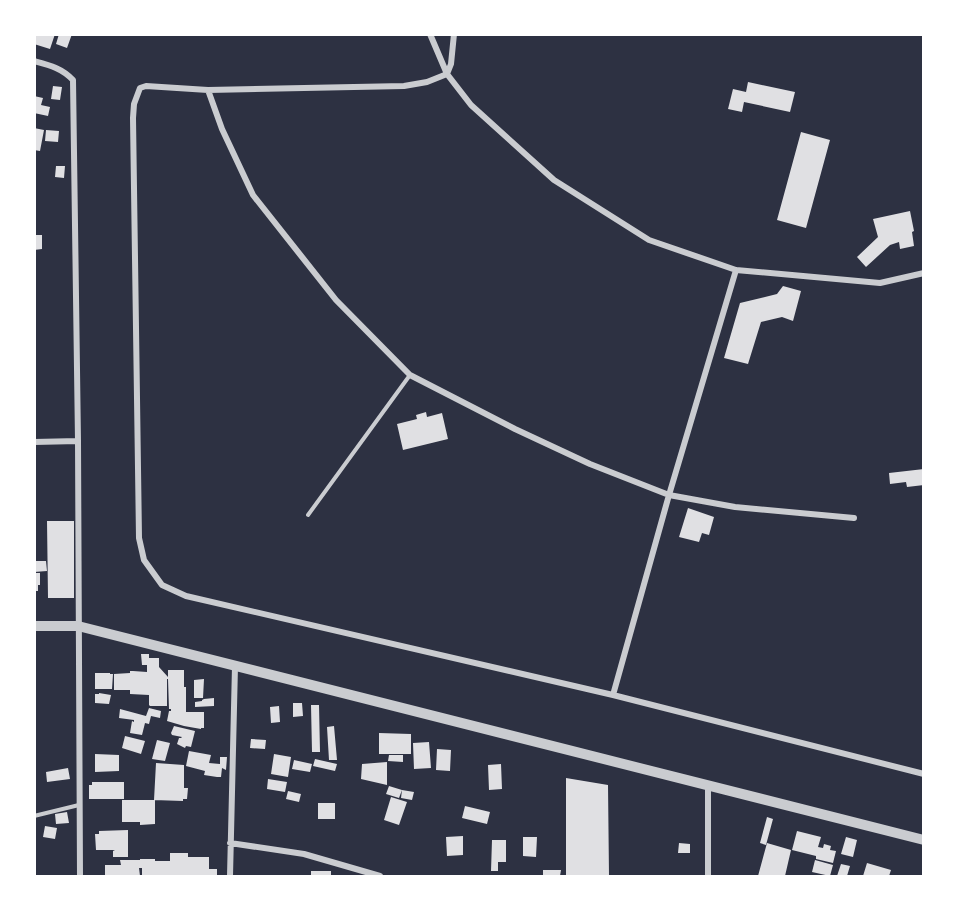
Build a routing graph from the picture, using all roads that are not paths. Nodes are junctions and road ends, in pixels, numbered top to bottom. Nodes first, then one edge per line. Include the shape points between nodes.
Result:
1 (430, 34) edge
2 (454, 34) edge
3 (34, 61) edge
4 (447, 74) junction
5 (208, 90) junction
6 (736, 270) junction
7 (924, 273) edge
8 (410, 375) junction
9 (78, 441) junction
10 (34, 442) edge
11 (669, 495) junction
12 (308, 515) dead end
13 (854, 518) dead end
14 (34, 626) edge
15 (78, 626) junction
16 (235, 666) junction
17 (613, 695) junction
18 (924, 774) edge
19 (708, 786) junction
20 (79, 805) junction
21 (34, 816) edge
22 (924, 840) edge
23 (230, 843) junction
24 (80, 876) edge
25 (230, 876) edge
26 (380, 876) edge
27 (708, 876) edge

1 - 4 street
2 - 4 street
3 - 9 street via 60,69 73,80
4 - 5 street via 404,86
4 - 6 street via 471,105 554,180 649,240
5 - 8 street via 253,195 336,300
5 - 17 street via 146,86 140,88 134,104 140,538 144,560 162,585 186,596
6 - 7 street via 880,283
6 - 11 street
8 - 11 street via 590,464
8 - 12 lane
9 - 10 street
9 - 15 street
11 - 13 street via 735,507
11 - 17 street
14 - 15 street
15 - 16 street
15 - 20 street
16 - 19 street
16 - 23 street
17 - 18 street
19 - 22 street
19 - 27 street
20 - 21 lane
20 - 24 street
23 - 25 street
23 - 26 street via 304,855

